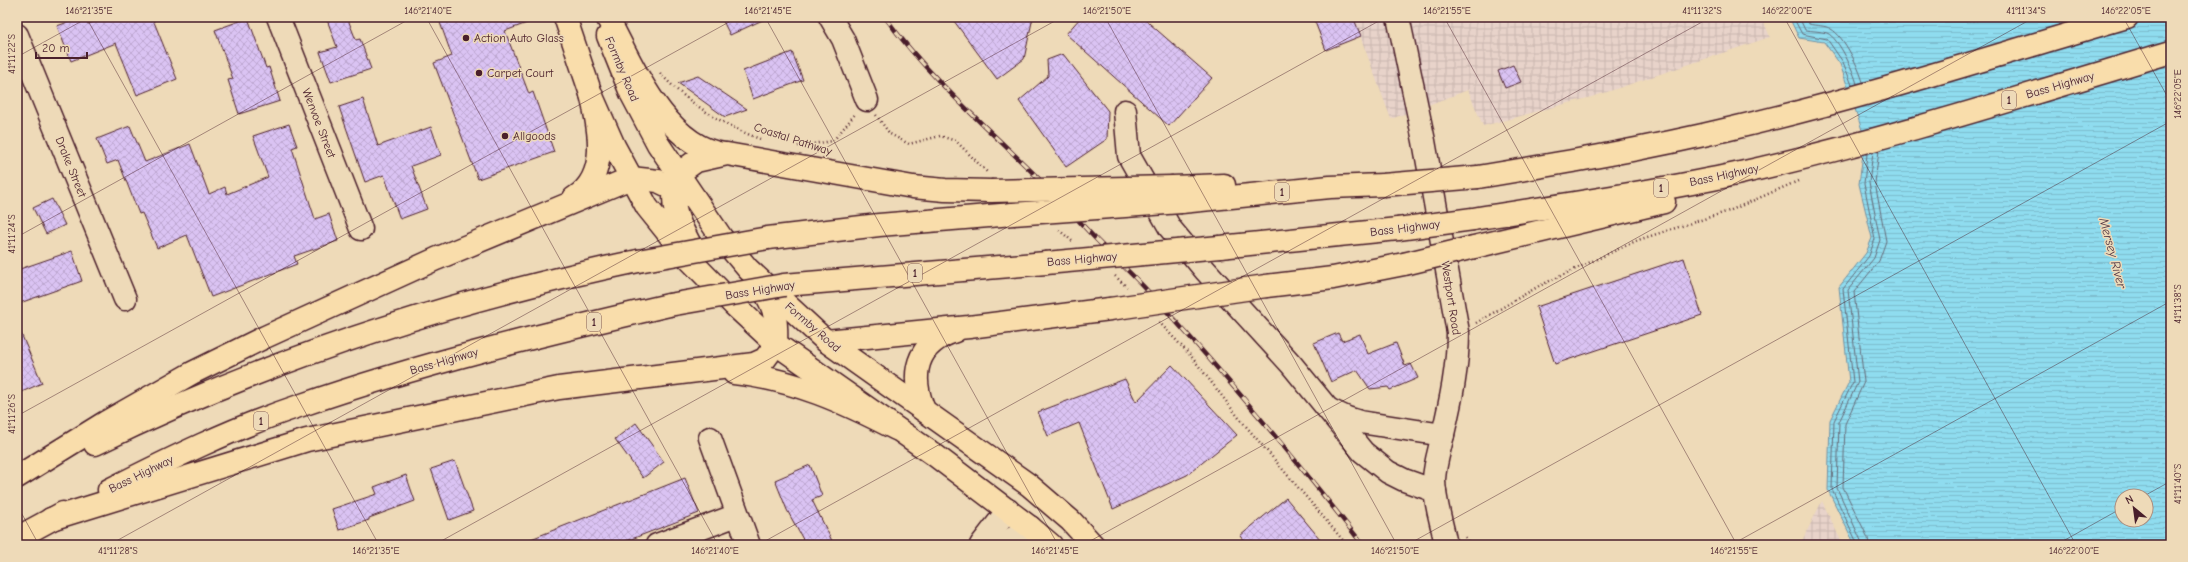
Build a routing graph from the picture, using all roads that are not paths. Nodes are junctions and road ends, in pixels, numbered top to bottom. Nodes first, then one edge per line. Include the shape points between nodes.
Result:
1 (278, 17) edge
2 (565, 17) edge
3 (601, 17) edge
4 (608, 17) edge
5 (830, 17) edge
6 (1398, 17) edge
7 (2127, 17) edge
8 (17, 35) edge
9 (2171, 52) edge
10 (591, 94) junction
11 (867, 100) road end
12 (1125, 111) dead end
13 (1847, 147) junction
14 (727, 154) junction
15 (631, 178) junction
16 (676, 181) junction
17 (1177, 195) junction
18 (559, 207) junction
19 (361, 229) dead end
20 (748, 269) junction
21 (709, 279) junction
22 (124, 299) dead end
23 (969, 327) junction
24 (826, 341) junction
25 (776, 344) junction
26 (692, 373) junction
27 (1325, 407) junction
28 (924, 410) junction
29 (896, 429) junction
30 (1443, 435) junction
31 (710, 438) dead end
32 (17, 477) edge
33 (17, 482) edge
34 (1029, 485) junction
35 (1436, 497) junction
36 (1057, 508) junction
37 (1008, 510) junction
38 (737, 515) junction
39 (51, 519) junction
40 (1030, 527) junction
41 (17, 538) edge
42 (657, 545) edge
43 (749, 545) edge
44 (982, 545) edge
45 (1003, 545) edge
46 (1051, 545) edge
47 (1093, 545) edge
48 (1446, 545) edge
49 (1456, 545) edge

1 - 19 street, Wenvoe Street
2 - 10 main road
3 - 16 main road, Formby Road via 641,113
4 - 14 main road via 651,98 666,120 702,148
5 - 11 street via 843,39
6 - 30 street, Westport Road via 1424,141 1458,332 1455,382
7 - 17 main road, 1, bridge via 1835,102 1728,130 1592,158 1478,177
8 - 22 street, Drake Street
9 - 13 main road, Bass Highway / 1
10 - 15 main road
10 - 18 main road via 600,144 596,167 592,180 585,190
12 - 27 street via 1129,156 1170,228 1291,364
13 - 23 main road, bridge via 1751,181 1404,264 1333,278
13 - 39 main road, Bass Highway / 1, bridge via 1735,174 1638,192 1398,229 784,285 669,305 520,340 421,367 298,406 182,454
14 - 16 main road via 696,161
14 - 17 main road, bridge via 913,187 945,190
15 - 16 main road
15 - 18 main road
15 - 21 main road via 647,206 670,237
16 - 20 main road, Formby Road via 698,203
16 - 21 main road via 674,205 677,220
17 - 33 main road, 1, bridge via 768,238 638,261 496,294 407,320 245,377 150,417
18 - 32 main road via 436,259 212,364 106,422
20 - 24 main road, Formby Road
20 - 25 main road via 774,309
21 - 25 main road
23 - 24 main road
23 - 28 main road via 945,334 929,345 922,356 916,382
24 - 25 main road
24 - 28 main road, Formby Road
25 - 26 main road via 765,359 754,364
25 - 29 main road
26 - 29 main road via 730,372 773,378 837,399
26 - 39 main road via 559,388 307,440
27 - 30 street via 1360,422
27 - 35 street via 1374,462
28 - 34 main road, Formby Road
29 - 37 main road
30 - 35 street, Westport Road via 1435,467
31 - 38 street
34 - 36 main road, Formby Road
34 - 37 main road
35 - 48 street, Westport Road
35 - 49 street, Westport Road
36 - 40 main road
36 - 47 main road, Formby Road
37 - 40 main road
37 - 44 street
38 - 42 street
38 - 43 street
39 - 41 main road, Bass Highway / 1
40 - 45 street
40 - 46 main road

